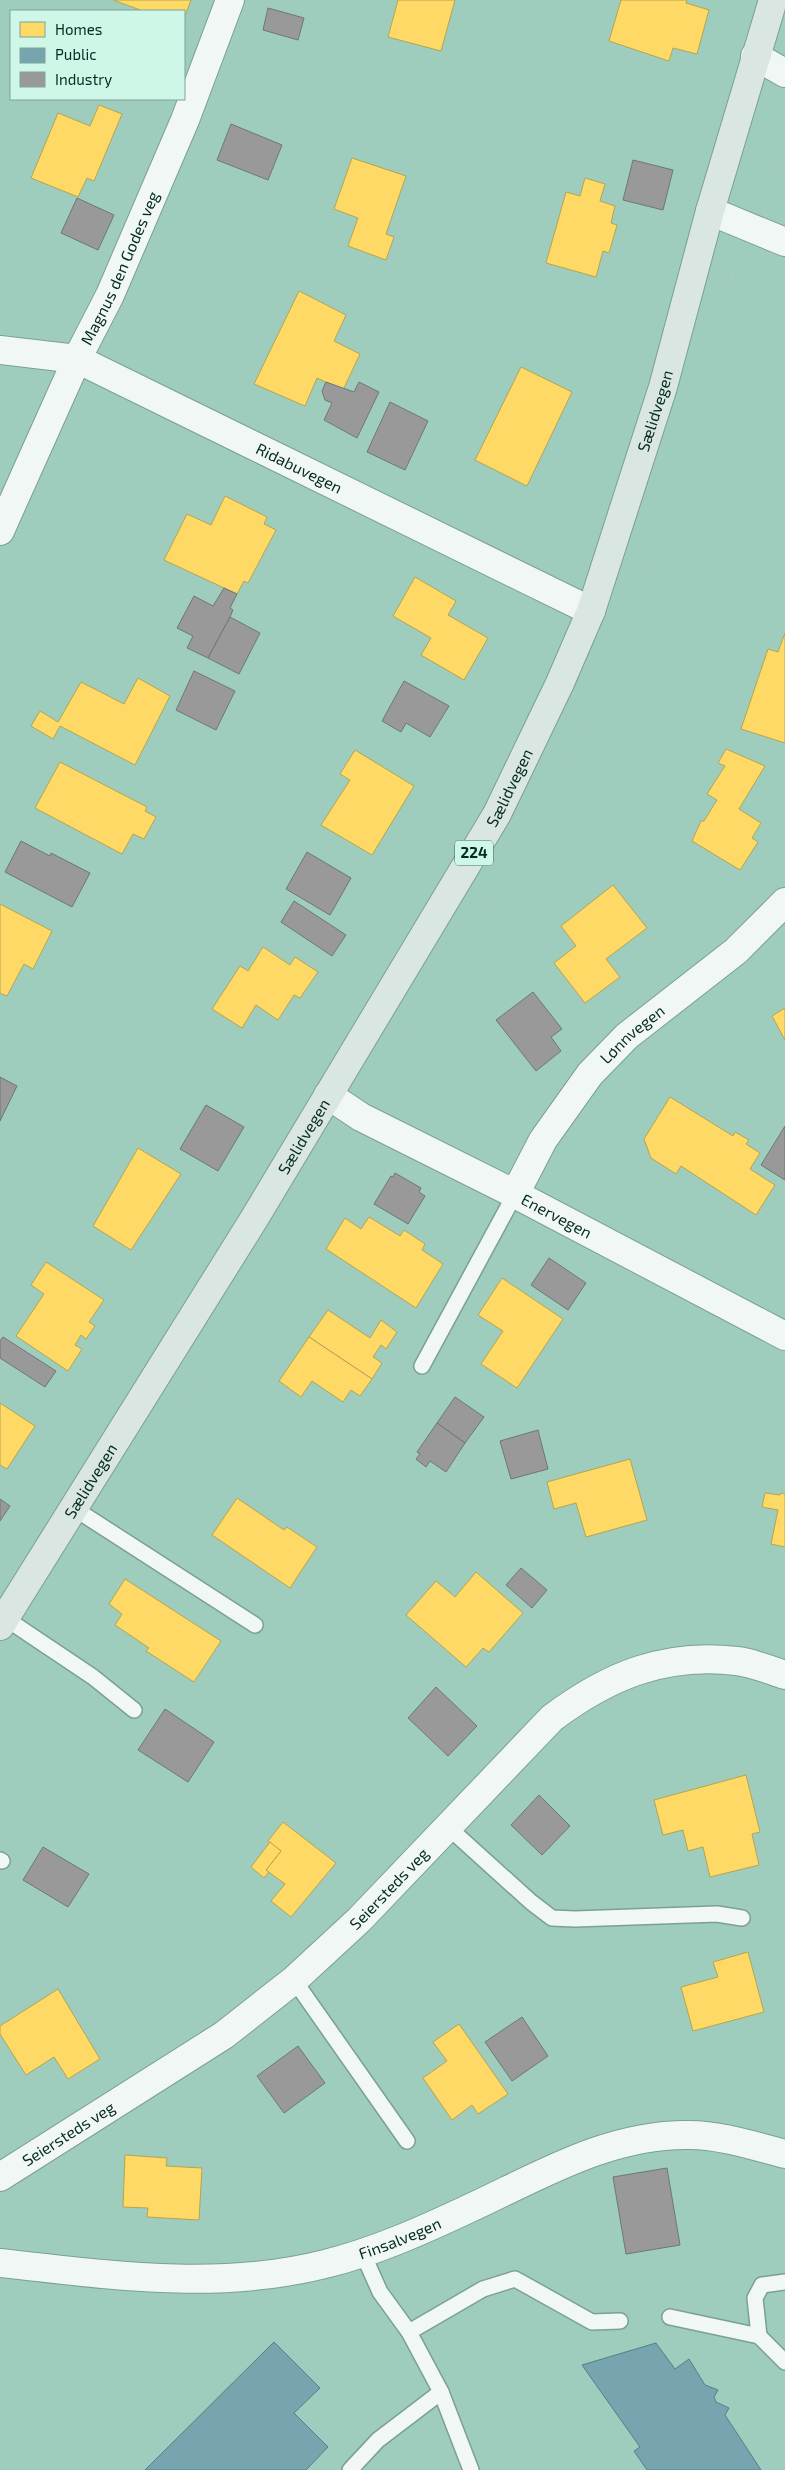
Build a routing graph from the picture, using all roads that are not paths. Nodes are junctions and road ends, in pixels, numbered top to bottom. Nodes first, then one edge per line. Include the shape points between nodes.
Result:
1 (230, 0) edge
2 (773, 0) edge
3 (755, 56) junction
4 (785, 72) edge
5 (710, 211) junction
6 (785, 242) edge
7 (0, 350) edge
8 (77, 359) junction
9 (0, 532) edge
10 (591, 611) junction
11 (784, 904) edge
12 (328, 1095) junction
13 (515, 1194) junction
14 (785, 1336) edge
15 (422, 1366) dead end
16 (74, 1509) junction
17 (3, 1622) edge
18 (256, 1625) dead end
19 (785, 1675) edge
20 (134, 1710) dead end
21 (448, 1827) junction
22 (742, 1918) dead end
23 (294, 1980) junction
24 (407, 2141) dead end
25 (785, 2154) edge
26 (0, 2177) edge
27 (364, 2254) junction
28 (0, 2264) edge
29 (785, 2282) edge
30 (670, 2317) road end
31 (620, 2321) road end
32 (409, 2332) junction
33 (759, 2336) junction
34 (785, 2362) edge
35 (441, 2392) junction
36 (350, 2470) edge
37 (471, 2470) edge

1 - 8 street, Magnus den Godes veg via 174,146 110,295
2 - 3 main road, Sælidvegen / 224
3 - 4 street
3 - 5 main road, Sælidvegen / 224
5 - 6 street
5 - 10 main road, Sælidvegen / 224 via 663,387
7 - 8 street, Ridabuvegen
8 - 9 street, Magnus den Godes veg
8 - 10 street, Ridabuvegen
10 - 12 main road, Sælidvegen / 224 via 497,814
11 - 13 street, Lønnvegen via 736,951 627,1036 590,1074 543,1140
12 - 13 street, Enervegen via 361,1117
12 - 16 main road, Sælidvegen / 224
13 - 14 street, Enervegen
13 - 15 lane
16 - 17 main road, Sælidvegen / 224
16 - 18 lane
17 - 20 lane via 94,1677
19 - 21 street, Seiersteds veg via 738,1661 696,1659 656,1665 617,1678 584,1694 552,1718
21 - 22 lane via 552,1918 717,1914
21 - 23 street, Seiersteds veg via 359,1920
23 - 24 lane
23 - 26 street, Seiersteds veg via 224,2035
25 - 27 street, Finsalvegen via 690,2134 639,2139 562,2163 466,2210
27 - 28 street, Finsalvegen via 260,2277 195,2280 145,2279
27 - 32 lane via 380,2292
29 - 33 lane via 762,2285 755,2298
30 - 33 lane
31 - 32 lane via 592,2322 515,2279 483,2289
32 - 35 lane
33 - 34 lane
35 - 36 lane via 378,2440
35 - 37 lane

